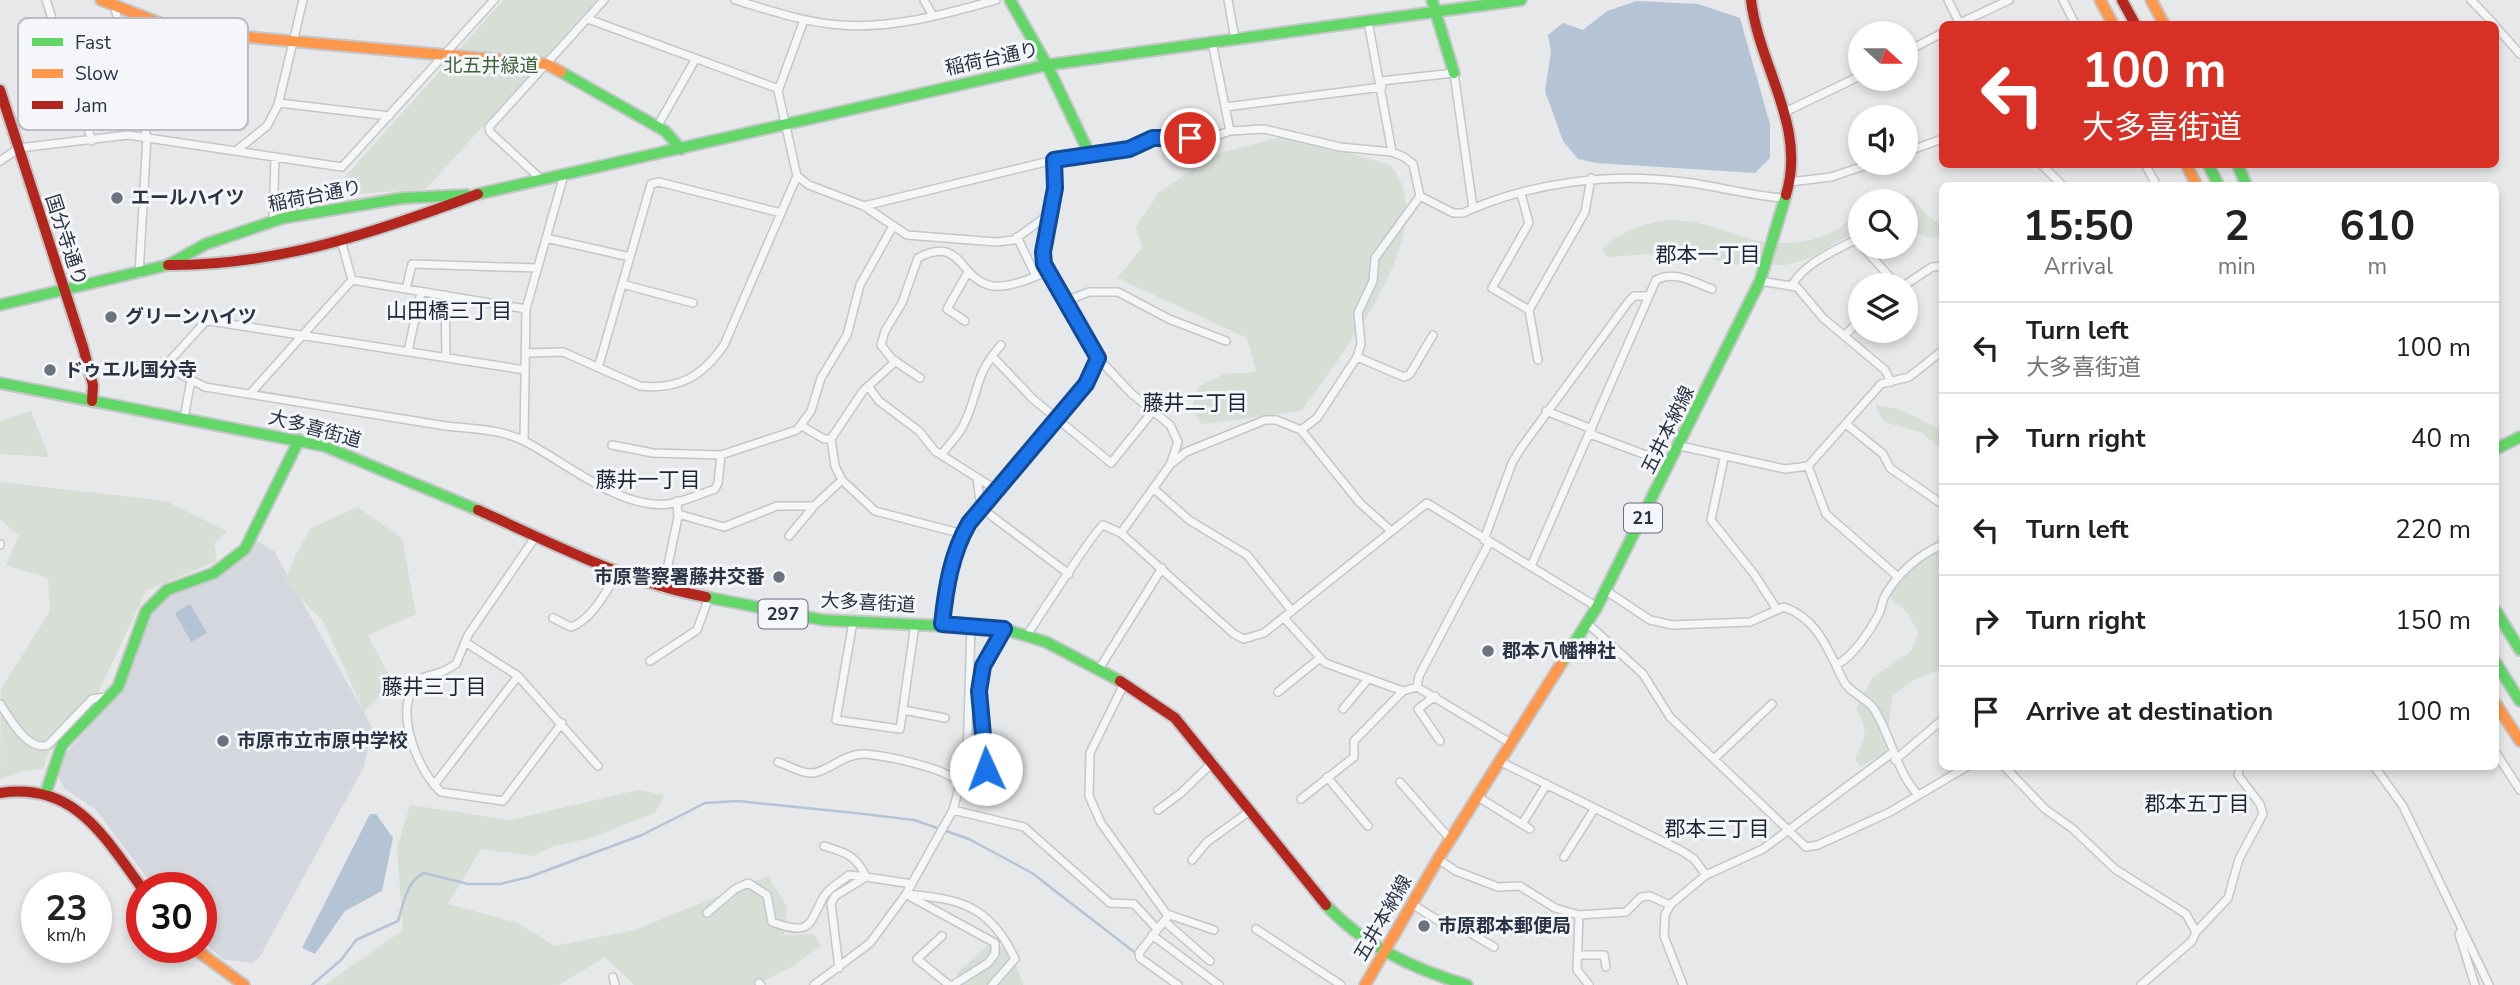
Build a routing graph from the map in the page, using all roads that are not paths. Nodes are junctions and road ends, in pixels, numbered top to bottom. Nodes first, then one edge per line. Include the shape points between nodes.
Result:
1 (46, 0) edge
2 (101, 0) edge
3 (303, 0) edge
4 (494, 0) edge
5 (604, 0) edge
6 (734, 0) edge
7 (924, 0) edge
8 (996, 0) edge
9 (1010, 0) edge
10 (1228, 0) edge
11 (1432, 0) edge
12 (1521, 0) edge
13 (1751, 0) edge
14 (1948, 0) edge
15 (2009, 0) edge
16 (2063, 0) edge
17 (2100, 0) edge
18 (2122, 0) edge
19 (2151, 0) edge
20 (2472, 0) edge
21 (115, 3) edge
22 (1436, 12) junction
23 (933, 16) junction
24 (52, 18) edge
25 (150, 18) edge
26 (588, 19) junction
27 (804, 19) junction
28 (1368, 21) junction
29 (1958, 21) edge
30 (1965, 21) edge
31 (2074, 21) edge
32 (2111, 21) edge
33 (2133, 21) edge
34 (2162, 21) edge
35 (2491, 21) edge
36 (2499, 30) edge
37 (1939, 35) edge
38 (248, 38) edge
39 (1235, 39) junction
40 (293, 42) junction
41 (1212, 42) junction
42 (1918, 46) edge
43 (445, 54) junction
44 (2520, 54) edge
45 (695, 60) junction
46 (546, 64) junction
47 (1047, 65) junction
48 (1454, 73) junction
49 (1848, 82) edge
50 (1382, 84) junction
51 (779, 89) junction
52 (0, 90) edge
53 (279, 103) junction
54 (1225, 107) junction
55 (1786, 112) junction
56 (389, 116) junction
57 (785, 125) junction
58 (657, 127) junction
59 (88, 130) edge
60 (145, 130) edge
61 (1230, 131) junction
62 (147, 137) junction
63 (1939, 140) edge
64 (92, 141) junction
65 (19, 148) junction
66 (1918, 148) edge
67 (237, 149) junction
68 (681, 149) junction
69 (1392, 152) junction
70 (1090, 155) junction
71 (275, 157) junction
72 (1054, 160) junction
73 (0, 161) edge
74 (2045, 168) edge
75 (1848, 171) edge
76 (564, 175) junction
77 (797, 176) junction
78 (1591, 178) junction
79 (542, 180) junction
80 (1790, 182) junction
81 (2059, 182) edge
82 (478, 194) junction
83 (1521, 194) junction
84 (1420, 196) junction
85 (1785, 198) junction
86 (864, 206) junction
87 (1473, 208) junction
88 (1052, 212) junction
89 (781, 213) junction
90 (272, 221) junction
91 (892, 228) junction
92 (1017, 237) junction
93 (546, 238) junction
94 (340, 240) junction
95 (1848, 244) edge
96 (630, 257) junction
97 (1874, 259) edge
98 (168, 265) junction
99 (1939, 266) edge
100 (537, 268) junction
101 (968, 272) junction
102 (1047, 272) junction
103 (1886, 273) edge
104 (139, 274) junction
105 (1036, 276) junction
106 (1918, 276) edge
107 (352, 280) junction
108 (1760, 281) junction
109 (622, 284) junction
110 (1792, 285) junction
111 (406, 289) junction
112 (1712, 289) dead end
113 (64, 291) junction
114 (421, 292) junction
115 (445, 295) junction
116 (1649, 296) junction
117 (1066, 300) junction
118 (693, 303) dead end
119 (0, 305) edge
120 (526, 309) junction
121 (1530, 310) junction
122 (965, 321) dead end
123 (1848, 331) edge
124 (303, 334) junction
125 (1433, 335) dead end
126 (1843, 336) junction
127 (1226, 341) dead end
128 (1002, 345) dead end
129 (408, 351) junction
130 (527, 353) junction
131 (1939, 353) edge
132 (992, 356) junction
133 (446, 357) junction
134 (1357, 357) junction
135 (1098, 358) junction
136 (1538, 360) dead end
137 (895, 361) junction
138 (598, 368) junction
139 (525, 369) junction
140 (920, 378) dead end
141 (191, 380) junction
142 (1891, 382) junction
143 (0, 383) edge
144 (868, 386) junction
145 (250, 394) junction
146 (92, 401) junction
147 (1153, 411) junction
148 (1546, 411) junction
149 (184, 418) junction
150 (1056, 419) junction
151 (1846, 424) junction
152 (802, 426) junction
153 (1301, 430) junction
154 (1591, 431) junction
155 (2520, 437) edge
156 (831, 439) junction
157 (299, 440) junction
158 (524, 441) junction
159 (612, 445) dead end
160 (1680, 446) junction
161 (2499, 448) edge
162 (721, 454) junction
163 (941, 455) junction
164 (1724, 458) junction
165 (1671, 464) junction
166 (1170, 465) junction
167 (1808, 466) junction
168 (976, 478) junction
169 (842, 480) junction
170 (1153, 488) junction
171 (995, 489) junction
172 (677, 501) junction
173 (1939, 502) edge
174 (814, 506) junction
175 (981, 508) junction
176 (678, 514) junction
177 (1391, 530) junction
178 (1121, 533) junction
179 (963, 534) junction
180 (536, 536) junction
181 (789, 536) dead end
182 (1487, 541) junction
183 (1939, 546) edge
184 (1532, 564) junction
185 (1162, 568) junction
186 (618, 573) junction
187 (1069, 574) junction
188 (1898, 577) junction
189 (663, 589) junction
190 (1605, 590) junction
191 (708, 600) junction
192 (1597, 607) junction
193 (1776, 608) junction
194 (1292, 611) junction
195 (2499, 616) edge
196 (553, 618) dead end
197 (1284, 618) junction
198 (1586, 621) junction
199 (853, 622) junction
200 (915, 623) junction
201 (942, 624) junction
202 (971, 625) junction
203 (1004, 629) junction
204 (1027, 635) junction
205 (466, 642) junction
206 (2520, 650) edge
207 (1320, 658) junction
208 (650, 661) dead end
209 (1838, 664) junction
210 (2499, 668) edge
211 (1099, 669) junction
212 (518, 676) junction
213 (1368, 679) junction
214 (1124, 683) junction
215 (1417, 687) junction
216 (1403, 691) junction
217 (1278, 692) dead end
218 (111, 696) junction
219 (1435, 696) junction
220 (2520, 701) edge
221 (0, 704) edge
222 (1772, 704) dead end
223 (1343, 709) dead end
224 (2499, 709) edge
225 (903, 710) junction
226 (945, 718) dead end
227 (1939, 722) edge
228 (562, 723) junction
229 (1440, 741) dead end
230 (2520, 741) edge
231 (1512, 744) junction
232 (1894, 756) junction
233 (2499, 757) edge
234 (1714, 759) junction
235 (778, 762) dead end
236 (1213, 762) junction
237 (1501, 762) junction
238 (598, 766) dead end
239 (1961, 770) edge
240 (2008, 770) edge
241 (2239, 770) edge
242 (2377, 770) edge
243 (1327, 777) junction
244 (1400, 782) dead end
245 (963, 783) junction
246 (1547, 784) junction
247 (434, 785) junction
248 (2520, 790) edge
249 (46, 792) junction
250 (0, 793) edge
251 (1919, 795) junction
252 (1478, 797) junction
253 (1301, 799) dead end
254 (1595, 808) junction
255 (953, 810) junction
256 (1158, 810) dead end
257 (1251, 811) junction
258 (1368, 826) dead end
259 (1787, 830) junction
260 (1451, 839) junction
261 (824, 846) dead end
262 (1564, 857) dead end
263 (1438, 859) junction
264 (1192, 860) dead end
265 (130, 872) edge
266 (1706, 875) junction
267 (866, 877) junction
268 (912, 884) junction
269 (906, 894) junction
270 (1412, 904) junction
271 (1670, 905) junction
272 (706, 913) dead end
273 (1579, 915) junction
274 (1165, 918) junction
275 (1256, 929) dead end
276 (1214, 930) dead end
277 (2462, 930) junction
278 (1155, 932) junction
279 (2196, 932) junction
280 (942, 936) dead end
281 (1494, 947) dead end
282 (1383, 953) junction
283 (1580, 955) junction
284 (1209, 961) dead end
285 (214, 963) edge
286 (1606, 967) dead end
287 (839, 968) junction
288 (244, 985) edge
289 (814, 985) edge
290 (951, 985) edge
291 (992, 985) edge
292 (1178, 985) edge
293 (1219, 985) edge
294 (1341, 985) edge
295 (1365, 985) edge
296 (1467, 985) edge
297 (1589, 985) edge
298 (1683, 985) edge
299 (2141, 985) edge
300 (2475, 985) edge
301 (2489, 985) edge

1 - 24 street
2 - 21 main road
3 - 40 street
4 - 43 street
5 - 26 street
6 - 27 street
7 - 23 street
8 - 23 street
9 - 47 main road
10 - 39 street
11 - 22 main road
12 - 22 main road, 稲荷台通り
13 - 55 main road, 五井本納線 / 21
14 - 29 street
15 - 30 street
16 - 31 street
17 - 32 main road
18 - 33 main road
19 - 34 main road
20 - 35 street
21 - 25 main road
22 - 28 main road, 稲荷台通り
22 - 48 main road
23 - 27 street via 862,25
26 - 45 street
26 - 46 street
27 - 51 street
28 - 39 main road, 稲荷台通り
28 - 50 street
36 - 44 street
37 - 42 street
38 - 40 main road
39 - 41 main road, 稲荷台通り
40 - 43 main road
40 - 53 street
41 - 47 main road, 稲荷台通り
41 - 54 street
43 - 46 main road
43 - 56 street
45 - 51 street
45 - 58 street
46 - 58 main road
46 - 79 street via 489,127
47 - 57 main road, 稲荷台通り
47 - 70 main road
48 - 50 street
48 - 87 street
49 - 55 street
50 - 54 street
50 - 69 street
51 - 57 street
52 - 65 main road, 国分寺通り
53 - 56 street
53 - 67 street via 267,126
54 - 61 street
55 - 80 main road, 五井本納線 / 21 via 1793,148
56 - 71 street via 342,167
57 - 68 main road, 稲荷台通り
57 - 77 street
58 - 68 main road
59 - 64 street
60 - 62 street
61 - 69 street via 1264,130 1340,147
61 - 70 street via 1207,139 1153,138 1129,149
62 - 64 street
62 - 67 street
62 - 104 street
63 - 66 street
64 - 65 street
65 - 73 street
65 - 113 main road, 国分寺通り
67 - 71 street
68 - 76 main road, 稲荷台通り
69 - 84 street via 1413,164
70 - 72 street
71 - 90 street
72 - 86 street
72 - 88 street
74 - 81 street
75 - 80 street
76 - 79 main road, 稲荷台通り
76 - 93 street
77 - 86 street
77 - 89 street
78 - 83 street
78 - 85 street via 1684,181
78 - 121 street via 1585,212
79 - 82 main road, 稲荷台通り
80 - 85 main road, 五井本納線 / 21
82 - 90 main road, 稲荷台通り via 403,198
82 - 94 main road, 稲荷台通り
83 - 87 street
83 - 121 street via 1529,223 1492,288
84 - 87 street via 1453,213
84 - 134 street via 1375,258 1373,281 1358,313 1362,344
85 - 108 main road, 五井本納線 / 21
86 - 91 street
88 - 92 street
88 - 102 street via 1043,252
89 - 96 street via 651,184
89 - 138 street via 724,345 710,366 692,379 651,387
90 - 98 main road, 稲荷台通り via 206,244
91 - 92 street via 907,235 984,241
91 - 152 street via 860,285 847,334 821,378
92 - 105 street
93 - 96 street
93 - 100 street
94 - 98 main road, 稲荷台通り via 208,268
94 - 107 street
95 - 110 street via 1798,275
96 - 109 street
97 - 103 street
98 - 104 main road, 稲荷台通り
99 - 106 street
100 - 111 street via 416,263 410,265
100 - 120 street
101 - 105 street via 994,286
101 - 122 street via 947,309
101 - 137 street via 956,256 931,251 918,258 902,303 881,338 884,350
102 - 105 street
102 - 117 street
104 - 113 main road, 稲荷台通り
107 - 111 street
107 - 124 street
108 - 110 street
108 - 160 main road, 五井本納線 / 21
109 - 118 street
109 - 138 street
110 - 126 street
111 - 114 street
112 - 116 street via 1666,274 1656,280
113 - 119 main road, 稲荷台通り
113 - 146 main road, 国分寺通り via 91,375
114 - 115 street
114 - 129 street
115 - 120 street
115 - 133 street
116 - 148 street via 1634,296 1629,301
116 - 154 street
117 - 127 street via 1089,292 1118,292
117 - 135 street
120 - 130 street
121 - 136 street
123 - 126 street
124 - 129 street
124 - 141 street via 205,322 165,366
124 - 145 street
125 - 134 street via 1404,377
126 - 142 street via 1885,370
128 - 132 street
129 - 133 street
130 - 138 street via 563,352
130 - 139 street
131 - 142 street via 1909,377
132 - 150 street
132 - 163 street via 979,377 964,425
133 - 139 street
134 - 153 street via 1317,418
135 - 147 street
135 - 150 street via 1086,384
137 - 140 street
137 - 144 street
139 - 158 street
141 - 145 street via 205,387
141 - 149 street
142 - 151 street via 1872,392
143 - 146 main road, 大多喜街道 / 297
144 - 156 street
144 - 163 street
145 - 158 street via 487,430
146 - 149 main road, 大多喜街道 / 297
147 - 150 street via 1111,463
147 - 166 street via 1176,433 1177,448
148 - 154 street
148 - 182 street via 1512,463
149 - 157 main road, 大多喜街道 / 297
150 - 171 street
151 - 167 street
151 - 173 street via 1882,454 1890,468
152 - 156 street
152 - 162 street
153 - 166 street via 1265,420 1186,452
153 - 177 street via 1360,503
154 - 165 street
154 - 184 street
155 - 161 main road
156 - 169 street
157 - 180 main road, 大多喜街道 / 297 via 362,459
157 - 218 main road via 244,549 214,573 167,590 146,611
158 - 172 street via 588,481 648,504
159 - 162 street via 653,453
160 - 164 street
160 - 165 main road, 五井本納線 / 21
162 - 172 street via 715,489
163 - 168 street
164 - 167 street via 1796,470
164 - 193 street via 1711,520
165 - 190 main road, 五井本納線 / 21
166 - 170 street
167 - 188 street via 1826,514
168 - 171 street
168 - 175 street
169 - 174 street
169 - 179 street via 875,511
170 - 178 street
170 - 194 street via 1189,520 1247,555
171 - 175 street
172 - 176 street
174 - 176 street via 777,506 724,527
174 - 181 street
175 - 179 street
175 - 187 street
176 - 189 street
177 - 182 street via 1427,503
177 - 194 street
178 - 185 street
178 - 187 street via 1103,525 1097,528
179 - 201 street via 946,587
180 - 186 main road, 大多喜街道 / 297
180 - 205 street
182 - 184 street
182 - 215 street
183 - 188 street via 1925,552
184 - 192 street
185 - 197 street via 1244,639 1264,633
185 - 211 street
186 - 189 main road, 大多喜街道 / 297
186 - 196 street via 577,625 571,627
187 - 204 street
188 - 209 street via 1866,634
189 - 191 main road, 大多喜街道 / 297
190 - 192 main road, 五井本納線 / 21
190 - 193 street via 1650,620 1672,625 1750,622
191 - 199 main road, 大多喜街道 / 297
191 - 208 street via 697,631
192 - 198 main road, 五井本納線 / 21
193 - 209 street via 1784,607 1807,619
194 - 197 street
195 - 206 main road
197 - 207 street
198 - 231 main road, 五井本納線 / 21
198 - 234 street via 1643,674 1670,717
199 - 200 main road, 大多喜街道 / 297
199 - 225 street via 836,720 900,729
200 - 201 main road, 大多喜街道 / 297
200 - 225 street
201 - 202 main road, 大多喜街道 / 297
202 - 203 main road, 大多喜街道 / 297
202 - 245 street
203 - 204 main road, 大多喜街道 / 297
203 - 245 street via 983,666 979,691 986,769 980,781
204 - 211 main road, 大多喜街道 / 297
205 - 212 street
205 - 247 street via 456,664 415,680 407,705 423,771
207 - 213 street
207 - 217 street
209 - 232 street via 1846,685 1872,707
210 - 220 main road
211 - 214 main road, 大多喜街道 / 297
212 - 228 street
212 - 247 street
213 - 216 street
213 - 223 street
214 - 236 main road, 大多喜街道 / 297 via 1175,718
214 - 274 street via 1090,753 1089,796 1101,823
215 - 216 street
215 - 219 street
216 - 243 street via 1354,741 1354,757
218 - 221 street via 92,699 42,747 13,724
218 - 249 main road via 62,745
219 - 229 street via 1418,709
219 - 231 street
222 - 234 street
224 - 230 main road
225 - 226 street
227 - 232 street
228 - 238 street
228 - 247 street via 503,801 449,794
231 - 237 main road, 五井本納線 / 21
232 - 251 street
232 - 259 street
233 - 248 street
234 - 259 street
235 - 245 street via 808,773 842,757 862,754 900,759
236 - 256 street
236 - 257 main road, 大多喜街道 / 297
237 - 246 street
237 - 252 main road, 五井本納線 / 21
239 - 251 street
240 - 279 street via 2115,869 2186,914
241 - 279 street via 2238,775 2260,804 2261,823 2242,852 2228,898
242 - 277 street via 2403,806
243 - 253 street
243 - 258 street
244 - 260 street
245 - 255 street
246 - 252 street via 1526,827
246 - 254 street
249 - 250 main road
249 - 265 main road via 78,808
251 - 259 street via 1811,848
252 - 260 main road, 五井本納線 / 21
254 - 262 street
254 - 266 street via 1682,850
255 - 268 street
255 - 278 street via 1024,827 1110,903 1134,904
257 - 264 street via 1208,842
257 - 282 main road, 大多喜街道 / 297 via 1327,906
259 - 266 street via 1763,849
260 - 263 main road, 五井本納線 / 21
261 - 267 street via 846,852 859,862
263 - 270 main road, 五井本納線 / 21
263 - 273 street via 1497,887 1520,886 1555,908
266 - 271 street
267 - 268 street
267 - 272 street via 849,875 825,894 809,926 797,929 772,922 768,895 748,883
267 - 287 street via 831,903
268 - 269 street
269 - 287 street via 870,943
269 - 290 street via 995,943 995,954 988,963
269 - 291 street via 951,898 992,923 1015,959
270 - 281 street via 1453,930 1462,928
270 - 282 main road, 五井本納線 / 21
271 - 273 street via 1650,896 1641,897 1626,912
271 - 298 street via 1664,936
273 - 283 street
274 - 276 street
274 - 278 street
274 - 284 street
275 - 294 street
277 - 300 street via 2462,947
277 - 301 street
278 - 292 street via 1140,958
278 - 293 street
279 - 299 street via 2193,941
280 - 290 street via 917,959
282 - 295 main road, 五井本納線 / 21
282 - 296 main road, 大多喜街道 / 297
283 - 286 street via 1604,955
283 - 297 street via 1577,970
285 - 288 main road
287 - 289 street

